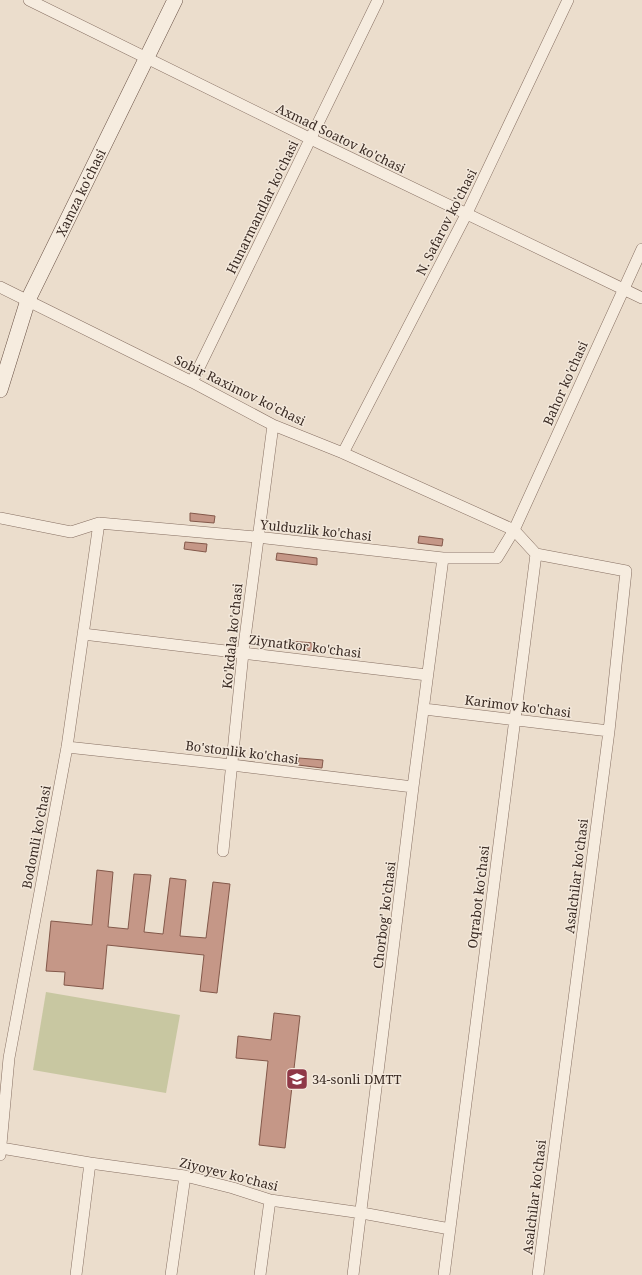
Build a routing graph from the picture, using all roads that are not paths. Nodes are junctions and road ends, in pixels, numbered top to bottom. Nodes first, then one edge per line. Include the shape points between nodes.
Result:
1 (29, 0) edge
2 (175, 0) edge
3 (378, 0) edge
4 (568, 0) edge
5 (146, 58) junction
6 (311, 139) junction
7 (467, 213) junction
8 (642, 249) edge
9 (0, 287) edge
10 (623, 288) junction
11 (642, 298) edge
12 (28, 300) junction
13 (192, 382) junction
14 (0, 390) edge
15 (273, 425) junction
16 (343, 454) junction
17 (0, 518) edge
18 (99, 523) junction
19 (514, 530) junction
20 (257, 537) junction
21 (536, 554) junction
22 (443, 558) junction
23 (83, 634) junction
24 (243, 653) junction
25 (427, 675) junction
26 (424, 709) junction
27 (515, 720) junction
28 (609, 731) junction
29 (67, 747) junction
30 (232, 765) junction
31 (413, 787) junction
32 (223, 852) dead end
33 (5, 1058) edge
34 (0, 1152) edge
35 (90, 1163) junction
36 (185, 1176) junction
37 (270, 1200) junction
38 (362, 1213) junction
39 (450, 1229) junction
40 (76, 1275) edge
41 (171, 1275) edge
42 (260, 1275) edge
43 (354, 1275) edge
44 (444, 1275) edge
45 (538, 1275) edge

1 - 5 street, Axmad Soatov ko'chasi
2 - 5 main road, Xamza ko'chasi
3 - 6 street, Hunarmandlar ko'chasi
4 - 7 street, N. Safarov ko'chasi
5 - 6 street, Axmad Soatov ko'chasi
5 - 12 main road, Xamza ko'chasi
6 - 7 street, Axmad Soatov ko'chasi
6 - 13 street, Hunarmandlar ko'chasi
7 - 10 street, Axmad Soatov ko'chasi
7 - 16 street, N. Safarov ko'chasi
8 - 10 street, Bahor ko'chasi
9 - 12 street, Sobir Raximov ko'chasi
10 - 11 street, Axmad Soatov ko'chasi
10 - 19 street, Bahor ko'chasi
12 - 13 street, Sobir Raximov ko'chasi
12 - 14 main road, Xamza ko'chasi
13 - 15 street, Sobir Raximov ko'chasi
15 - 16 street, Sobir Raximov ko'chasi
15 - 20 street, Ko'kdala ko'chasi
16 - 19 street, Sobir Raximov ko'chasi
17 - 18 street via 72,532
18 - 20 street, Yulduzlik ko'chasi
18 - 23 street, Bodomli ko'chasi
19 - 21 street
19 - 22 street, Yulduzlik ko'chasi via 497,558
20 - 22 street, Yulduzlik ko'chasi
20 - 24 street, Ko'kdala ko'chasi
21 - 27 street, Oqrabot ko'chasi
21 - 28 street, Asalchilar ko'chasi via 626,571
22 - 25 street, Chorbog' ko'chasi
23 - 24 street, Ziynatkor ko'chasi
23 - 29 street, Bodomli ko'chasi
24 - 25 street, Ziynatkor ko'chasi
24 - 30 street, Ko'kdala ko'chasi
25 - 26 street, Chorbog' ko'chasi
26 - 27 street, Karimov ko'chasi
26 - 31 street, Chorbog' ko'chasi
27 - 28 street, Karimov ko'chasi
27 - 39 street, Oqrabot ko'chasi
28 - 45 street, Asalchilar ko'chasi
29 - 30 street, Bo'stonlik ko'chasi
29 - 33 street, Bodomli ko'chasi
30 - 31 street, Bo'stonlik ko'chasi
30 - 32 street, Ko'kdala ko'chasi
31 - 38 street, Chorbog' ko'chasi
33 - 34 street, Bodomli ko'chasi
34 - 35 street, Ziyoyev ko'chasi
35 - 36 street, Ziyoyev ko'chasi
35 - 40 street
36 - 37 street, Ziyoyev ko'chasi
36 - 41 street
37 - 38 street, Ziyoyev ko'chasi
37 - 42 street
38 - 39 street, Ziyoyev ko'chasi
38 - 43 street, Chorbog' ko'chasi
39 - 44 street, Oqrabot ko'chasi

